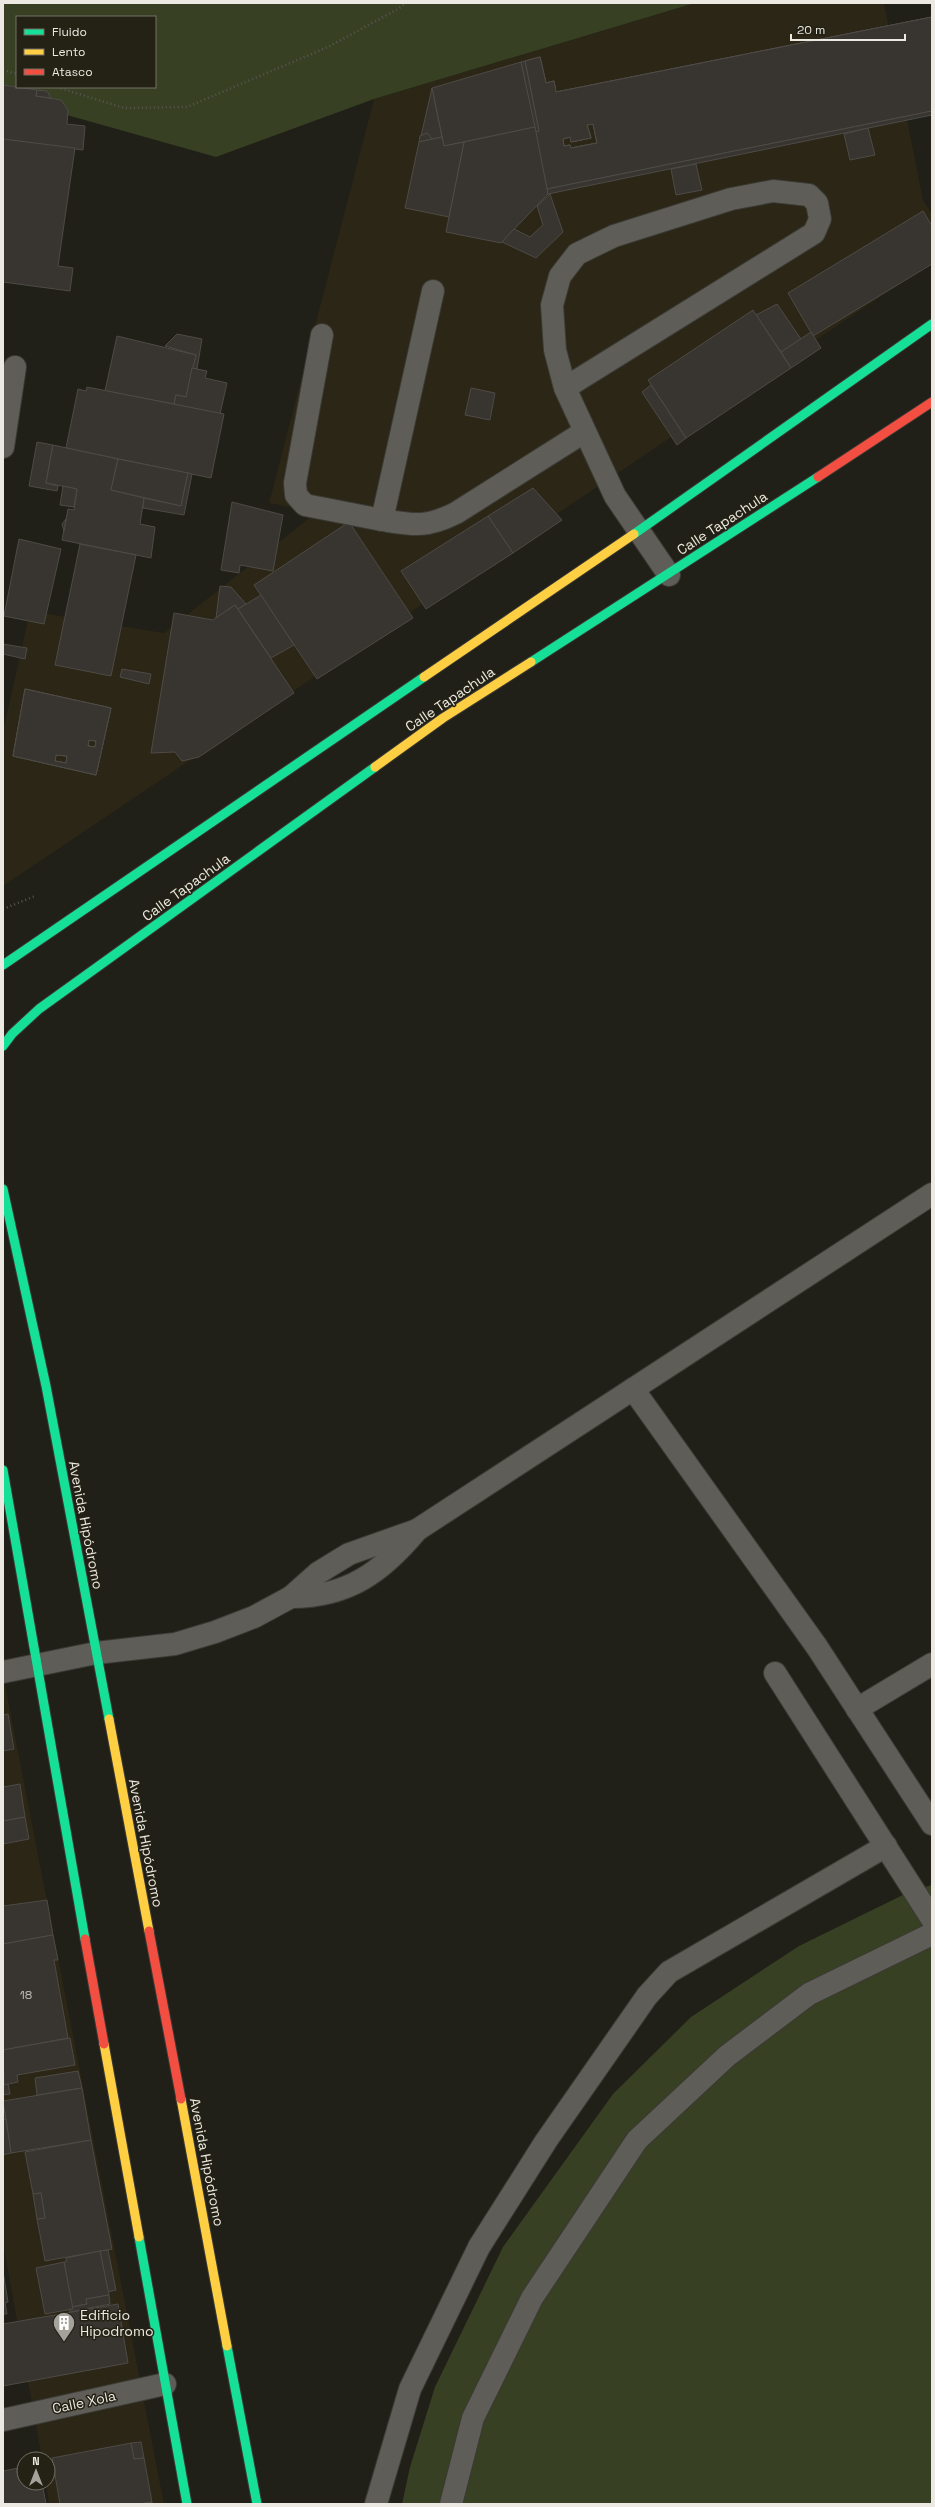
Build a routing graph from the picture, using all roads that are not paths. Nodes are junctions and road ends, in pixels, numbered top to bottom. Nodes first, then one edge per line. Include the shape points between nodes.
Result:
1 (433, 291) dead end
2 (932, 324) edge
3 (322, 335) dead end
4 (15, 366) dead end
5 (565, 388) junction
6 (932, 402) edge
7 (584, 432) junction
8 (3, 448) edge
9 (382, 520) junction
10 (638, 530) junction
11 (669, 575) junction
12 (3, 965) edge
13 (3, 1046) edge
14 (3, 1189) edge
15 (932, 1194) edge
16 (633, 1389) junction
17 (3, 1470) edge
18 (417, 1530) junction
19 (291, 1596) junction
20 (96, 1653) junction
21 (932, 1664) edge
22 (36, 1665) junction
23 (3, 1672) edge
24 (776, 1673) dead end
25 (857, 1709) junction
26 (932, 1824) edge
27 (886, 1846) junction
28 (932, 1919) edge
29 (932, 1934) edge
30 (165, 2384) junction
31 (3, 2420) edge
32 (187, 2504) edge
33 (257, 2504) edge
34 (376, 2504) edge
35 (451, 2504) edge

1 - 9 street
2 - 10 main road
3 - 9 street via 295,483 296,495 305,505
4 - 8 street
5 - 5 street via 814,233 820,219 817,202 809,195 773,191 731,199 614,236 577,254 560,276 552,305 555,350
5 - 7 street
6 - 11 main road, Calle Tapachula
7 - 9 street via 436,523 412,524
7 - 10 street via 615,496
10 - 11 street
10 - 12 main road
11 - 13 main road, Calle Tapachula via 443,718 40,1009 12,1034
14 - 20 main road, Avenida Hipódromo via 46,1386
15 - 16 street
16 - 18 street
16 - 25 street via 817,1647
17 - 22 main road
18 - 19 street via 350,1554 318,1573
18 - 19 street via 396,1556 354,1584 334,1592 313,1596
19 - 20 street via 254,1617 175,1644
20 - 22 street
20 - 33 main road, Avenida Hipódromo
21 - 25 street
22 - 23 street
22 - 30 main road
24 - 27 street
25 - 26 street
27 - 28 street
27 - 34 street via 669,1972 647,1996 546,2142 479,2248 410,2389
29 - 35 street via 809,1994 727,2056 637,2140 532,2298 474,2418
30 - 31 street, Calle Xola
30 - 32 main road

